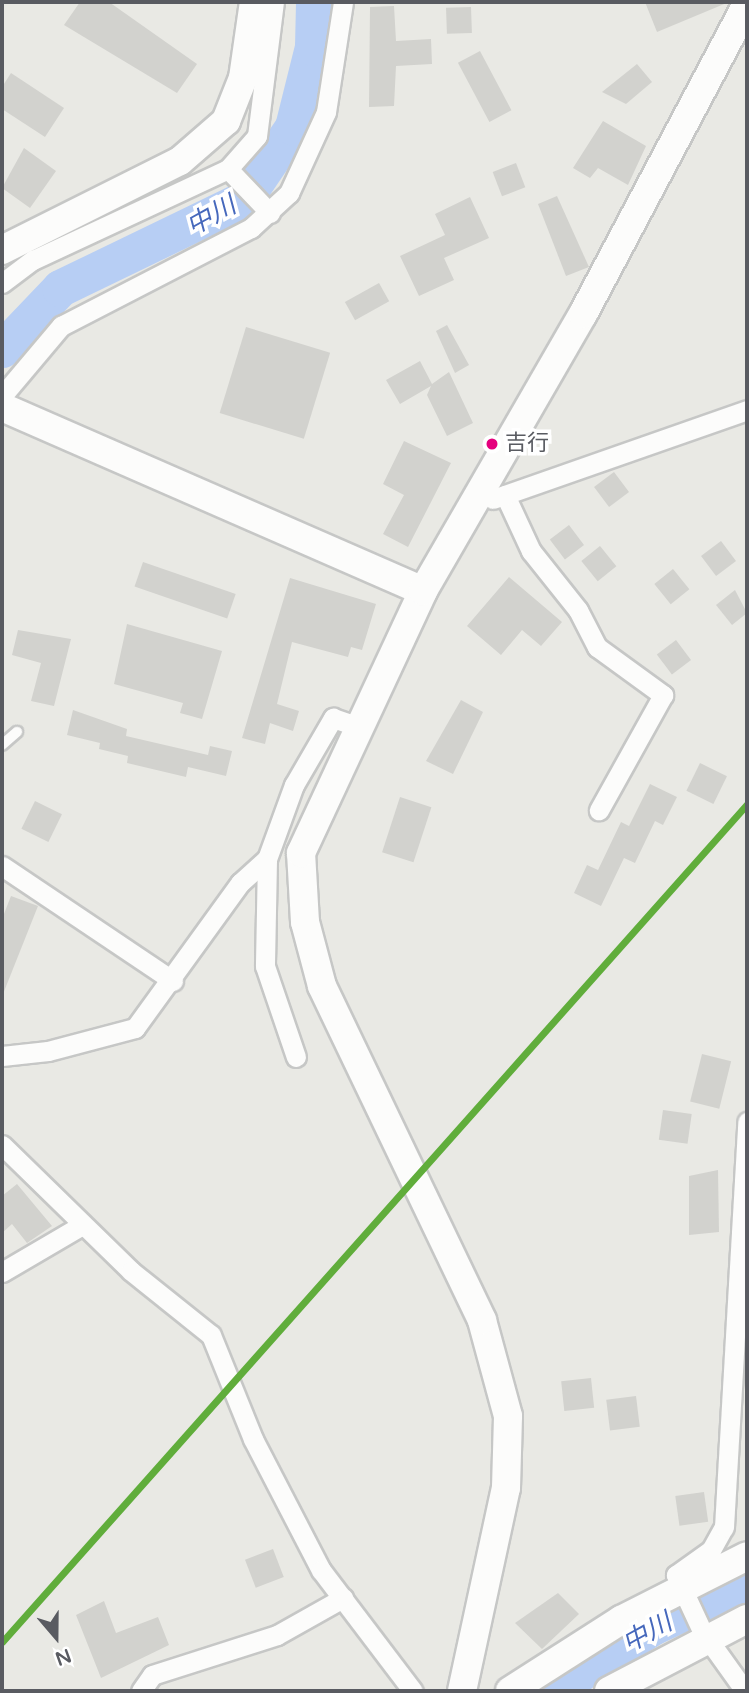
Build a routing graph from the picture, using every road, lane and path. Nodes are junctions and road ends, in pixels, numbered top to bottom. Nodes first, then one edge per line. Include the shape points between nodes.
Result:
1 (254, 2) edge
2 (274, 2) edge
3 (343, 2) edge
4 (747, 4) edge
5 (230, 172) junction
6 (268, 210) junction
7 (2, 250) edge
8 (2, 282) edge
9 (2, 396) edge
10 (2, 407) edge
11 (747, 410) edge
12 (505, 495) junction
13 (472, 506) junction
14 (423, 591) junction
15 (356, 726) junction
16 (17, 732) dead end
17 (2, 746) edge
18 (599, 810) dead end
19 (267, 859) junction
20 (2, 866) edge
21 (173, 981) junction
22 (2, 1056) edge
23 (296, 1058) dead end
24 (747, 1122) edge
25 (2, 1145) edge
26 (82, 1225) junction
27 (2, 1272) edge
28 (747, 1556) edge
29 (683, 1594) junction
30 (343, 1598) junction
31 (747, 1619) edge
32 (704, 1634) junction
33 (141, 1691) edge
34 (413, 1691) edge
35 (462, 1691) edge
36 (510, 1691) edge
37 (609, 1691) edge
38 (745, 1691) edge

1 - 7 street via 243,78 226,121 180,161
2 - 5 street via 257,136
3 - 6 street via 333,81 316,144
4 - 13 street via 583,314
5 - 6 street
5 - 8 street via 33,260
6 - 9 street via 61,326
10 - 14 street
11 - 12 street
12 - 13 street
12 - 18 street via 531,551 578,610 597,647 663,695
13 - 14 street
14 - 15 street
15 - 19 street via 333,718 294,785
15 - 35 street via 301,853 305,922 322,986 482,1320 508,1416 506,1488
16 - 17 lane
19 - 21 street via 240,883
19 - 23 street via 265,966
20 - 21 street
21 - 22 street via 135,1028 48,1051
24 - 29 street via 724,1527 711,1550 676,1575
25 - 26 street
26 - 27 street
26 - 30 street via 211,1335 253,1439 321,1570
28 - 29 street
29 - 32 street
29 - 36 street
30 - 33 street via 277,1635 152,1675
30 - 34 street
31 - 32 street
32 - 37 street
32 - 38 street

